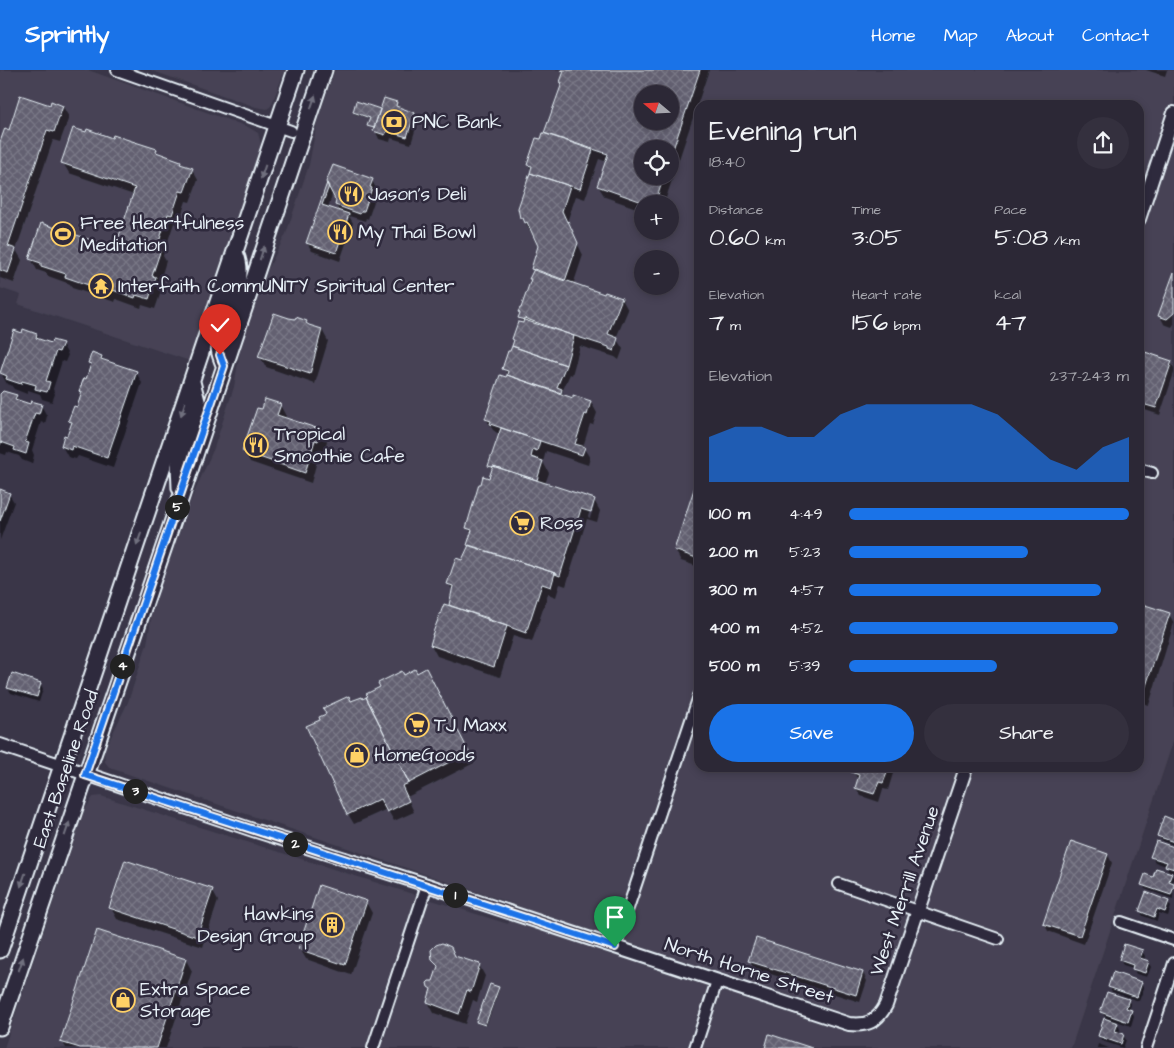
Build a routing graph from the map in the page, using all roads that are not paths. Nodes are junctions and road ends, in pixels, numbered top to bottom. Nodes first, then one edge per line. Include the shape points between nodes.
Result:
1 (117, 70) edge
2 (296, 70) edge
3 (324, 70) edge
4 (1174, 113) edge
5 (284, 128) junction
6 (1144, 204) edge
7 (235, 253) junction
8 (224, 366) junction
9 (192, 382) junction
10 (1144, 471) edge
11 (1152, 473) dead end
12 (181, 497) junction
13 (694, 711) edge
14 (0, 745) edge
15 (73, 771) junction
16 (965, 772) edge
17 (839, 884) dead end
18 (427, 886) junction
19 (918, 912) junction
20 (1121, 922) dead end
21 (998, 940) dead end
22 (1174, 940) edge
23 (615, 947) junction
24 (0, 950) edge
25 (1174, 963) edge
26 (717, 981) junction
27 (872, 1022) joint
28 (0, 1027) edge
29 (373, 1048) edge
30 (695, 1048) edge
31 (1146, 1048) edge

1 - 5 street
2 - 5 main road, East Baseline Road
8 -> 3 main road, East Baseline Road
4 - 6 street
5 -> 7 main road, East Baseline Road
7 - 8 main road via 238,281 219,339
7 - 9 main road, East Baseline Road
8 - 12 main road, East Baseline Road
9 - 12 main road via 198,405 179,465
9 -> 15 main road, East Baseline Road
10 - 11 street
12 - 15 main road, East Baseline Road
13 - 23 street
14 - 15 street, North Horne Street
15 - 18 street, North Horne Street
15 -> 24 main road, East Baseline Road
28 -> 15 main road, East Baseline Road
16 - 19 street, West Merrill Avenue
17 - 19 street
18 - 23 street, North Horne Street
18 - 29 street
19 - 21 street
19 - 27 street, West Merrill Avenue via 886,1005
20 - 22 street
23 - 26 street, North Horne Street
25 - 31 street
26 - 27 street, North Horne Street via 849,1024
26 - 30 street

